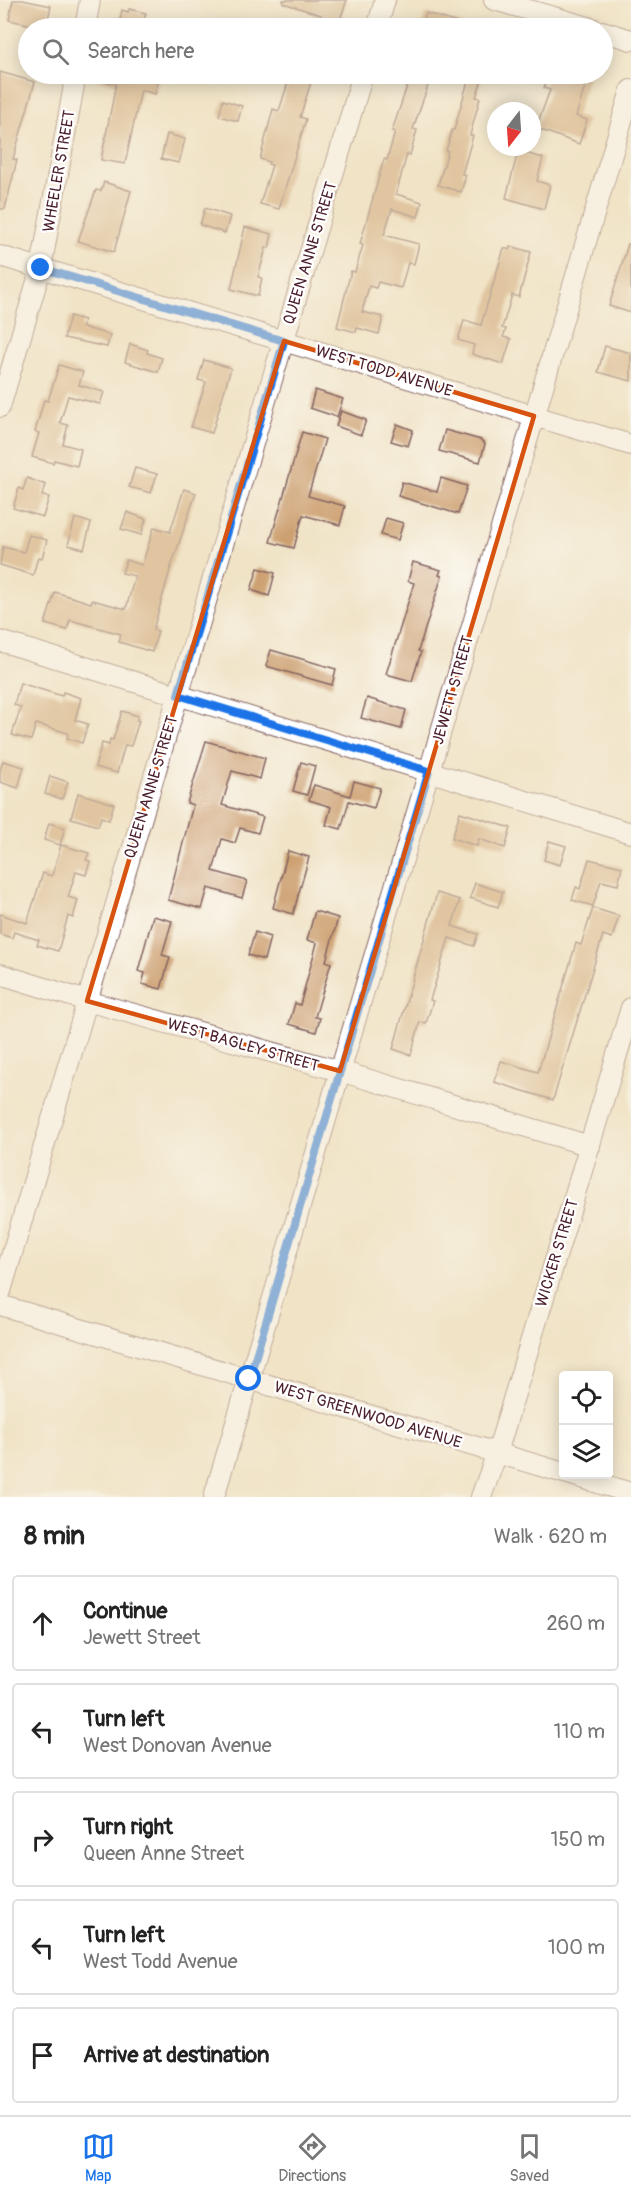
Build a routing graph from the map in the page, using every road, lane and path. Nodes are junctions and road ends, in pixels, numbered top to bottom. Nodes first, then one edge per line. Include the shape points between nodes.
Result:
1 (90, 0) edge
2 (385, 0) edge
3 (494, 0) edge
4 (87, 18) edge
5 (380, 18) edge
6 (557, 18) edge
7 (613, 35) edge
8 (631, 40) edge
9 (74, 84) edge
10 (360, 84) edge
11 (631, 90) edge
12 (0, 256) edge
13 (41, 268) junction
14 (284, 341) junction
15 (0, 407) edge
16 (534, 416) junction
17 (631, 445) edge
18 (0, 640) edge
19 (178, 695) junction
20 (429, 771) junction
21 (631, 833) edge
22 (0, 974) edge
23 (87, 1001) junction
24 (631, 1008) edge
25 (340, 1071) junction
26 (590, 1146) junction
27 (0, 1294) edge
28 (0, 1305) edge
29 (249, 1379) junction
30 (496, 1453) junction
31 (559, 1472) edge
32 (585, 1479) edge
33 (631, 1493) edge
34 (214, 1497) edge
35 (481, 1497) edge

1 - 4 street
2 - 5 street
3 - 6 street
7 - 8 street
9 - 13 street, WHEELER STREET
10 - 14 street, QUEEN ANNE STREET
11 - 16 street, JEWETT STREET
12 - 13 street, WEST TODD AVENUE
13 - 14 street, WEST TODD AVENUE
13 - 15 street, WHEELER STREET
14 - 16 street, WEST TODD AVENUE
14 - 19 street, QUEEN ANNE STREET
16 - 17 street, WEST TODD AVENUE
16 - 20 street, JEWETT STREET
18 - 19 street
19 - 20 street
19 - 23 street, QUEEN ANNE STREET
20 - 21 street
20 - 25 street, JEWETT STREET
22 - 23 street, WEST BAGLEY STREET
23 - 25 street, WEST BAGLEY STREET
23 - 27 street, QUEEN ANNE STREET
24 - 26 street, WICKER STREET
25 - 26 street, WEST BAGLEY STREET
25 - 29 street, JEWETT STREET
26 - 30 street, WICKER STREET
28 - 29 street, WEST GREENWOOD AVENUE
29 - 30 street, WEST GREENWOOD AVENUE
29 - 34 street, JEWETT STREET
30 - 31 street, WEST GREENWOOD AVENUE
30 - 35 street, WICKER STREET
32 - 33 street

